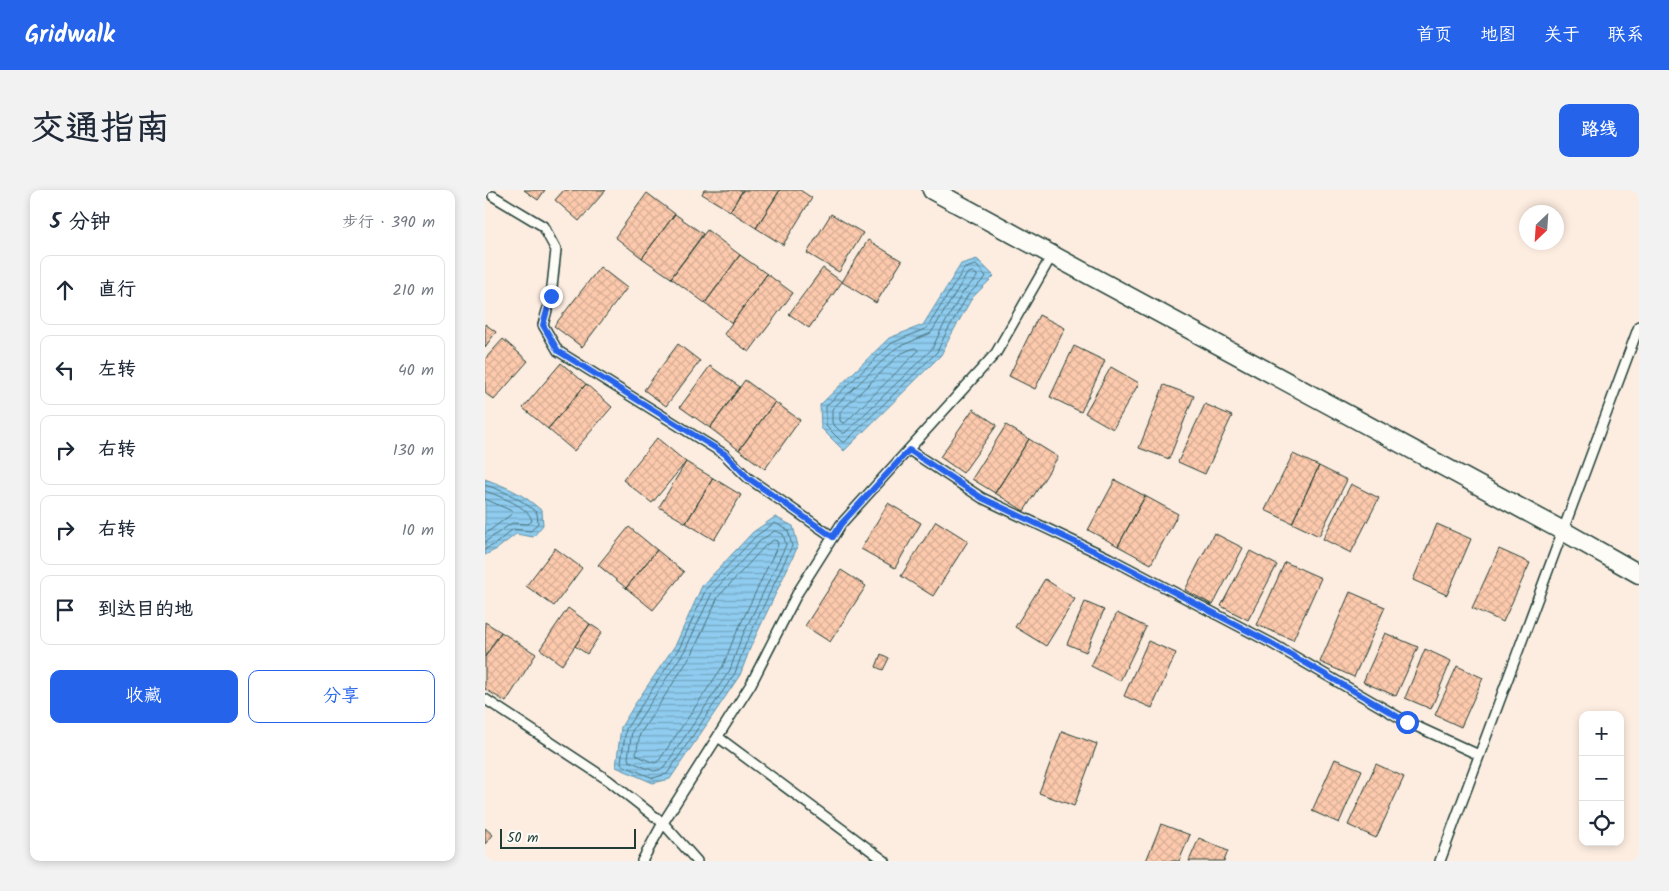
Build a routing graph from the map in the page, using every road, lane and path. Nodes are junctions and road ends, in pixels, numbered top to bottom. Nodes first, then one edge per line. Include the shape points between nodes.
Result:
1 (932, 190) edge
2 (493, 196) dead end
3 (1052, 255) junction
4 (1639, 326) edge
5 (909, 450) junction
6 (1563, 531) junction
7 (833, 537) junction
8 (1639, 574) edge
9 (485, 699) edge
10 (718, 737) junction
11 (1479, 755) junction
12 (663, 824) junction
13 (642, 861) edge
14 (697, 861) edge
15 (885, 861) edge
16 (1439, 861) edge

1 - 3 street
2 - 7 lane via 543,226 556,250 551,296 543,325 558,351 725,454 748,478
3 - 5 lane via 996,353
3 - 6 street
4 - 6 lane
5 - 7 lane via 841,524
5 - 11 lane via 982,498 1118,563 1271,643 1407,722
6 - 8 street
6 - 11 lane
7 - 10 lane via 798,592 751,684
9 - 12 lane via 608,780
10 - 12 lane
10 - 15 lane
11 - 16 lane
12 - 13 lane
12 - 14 lane

